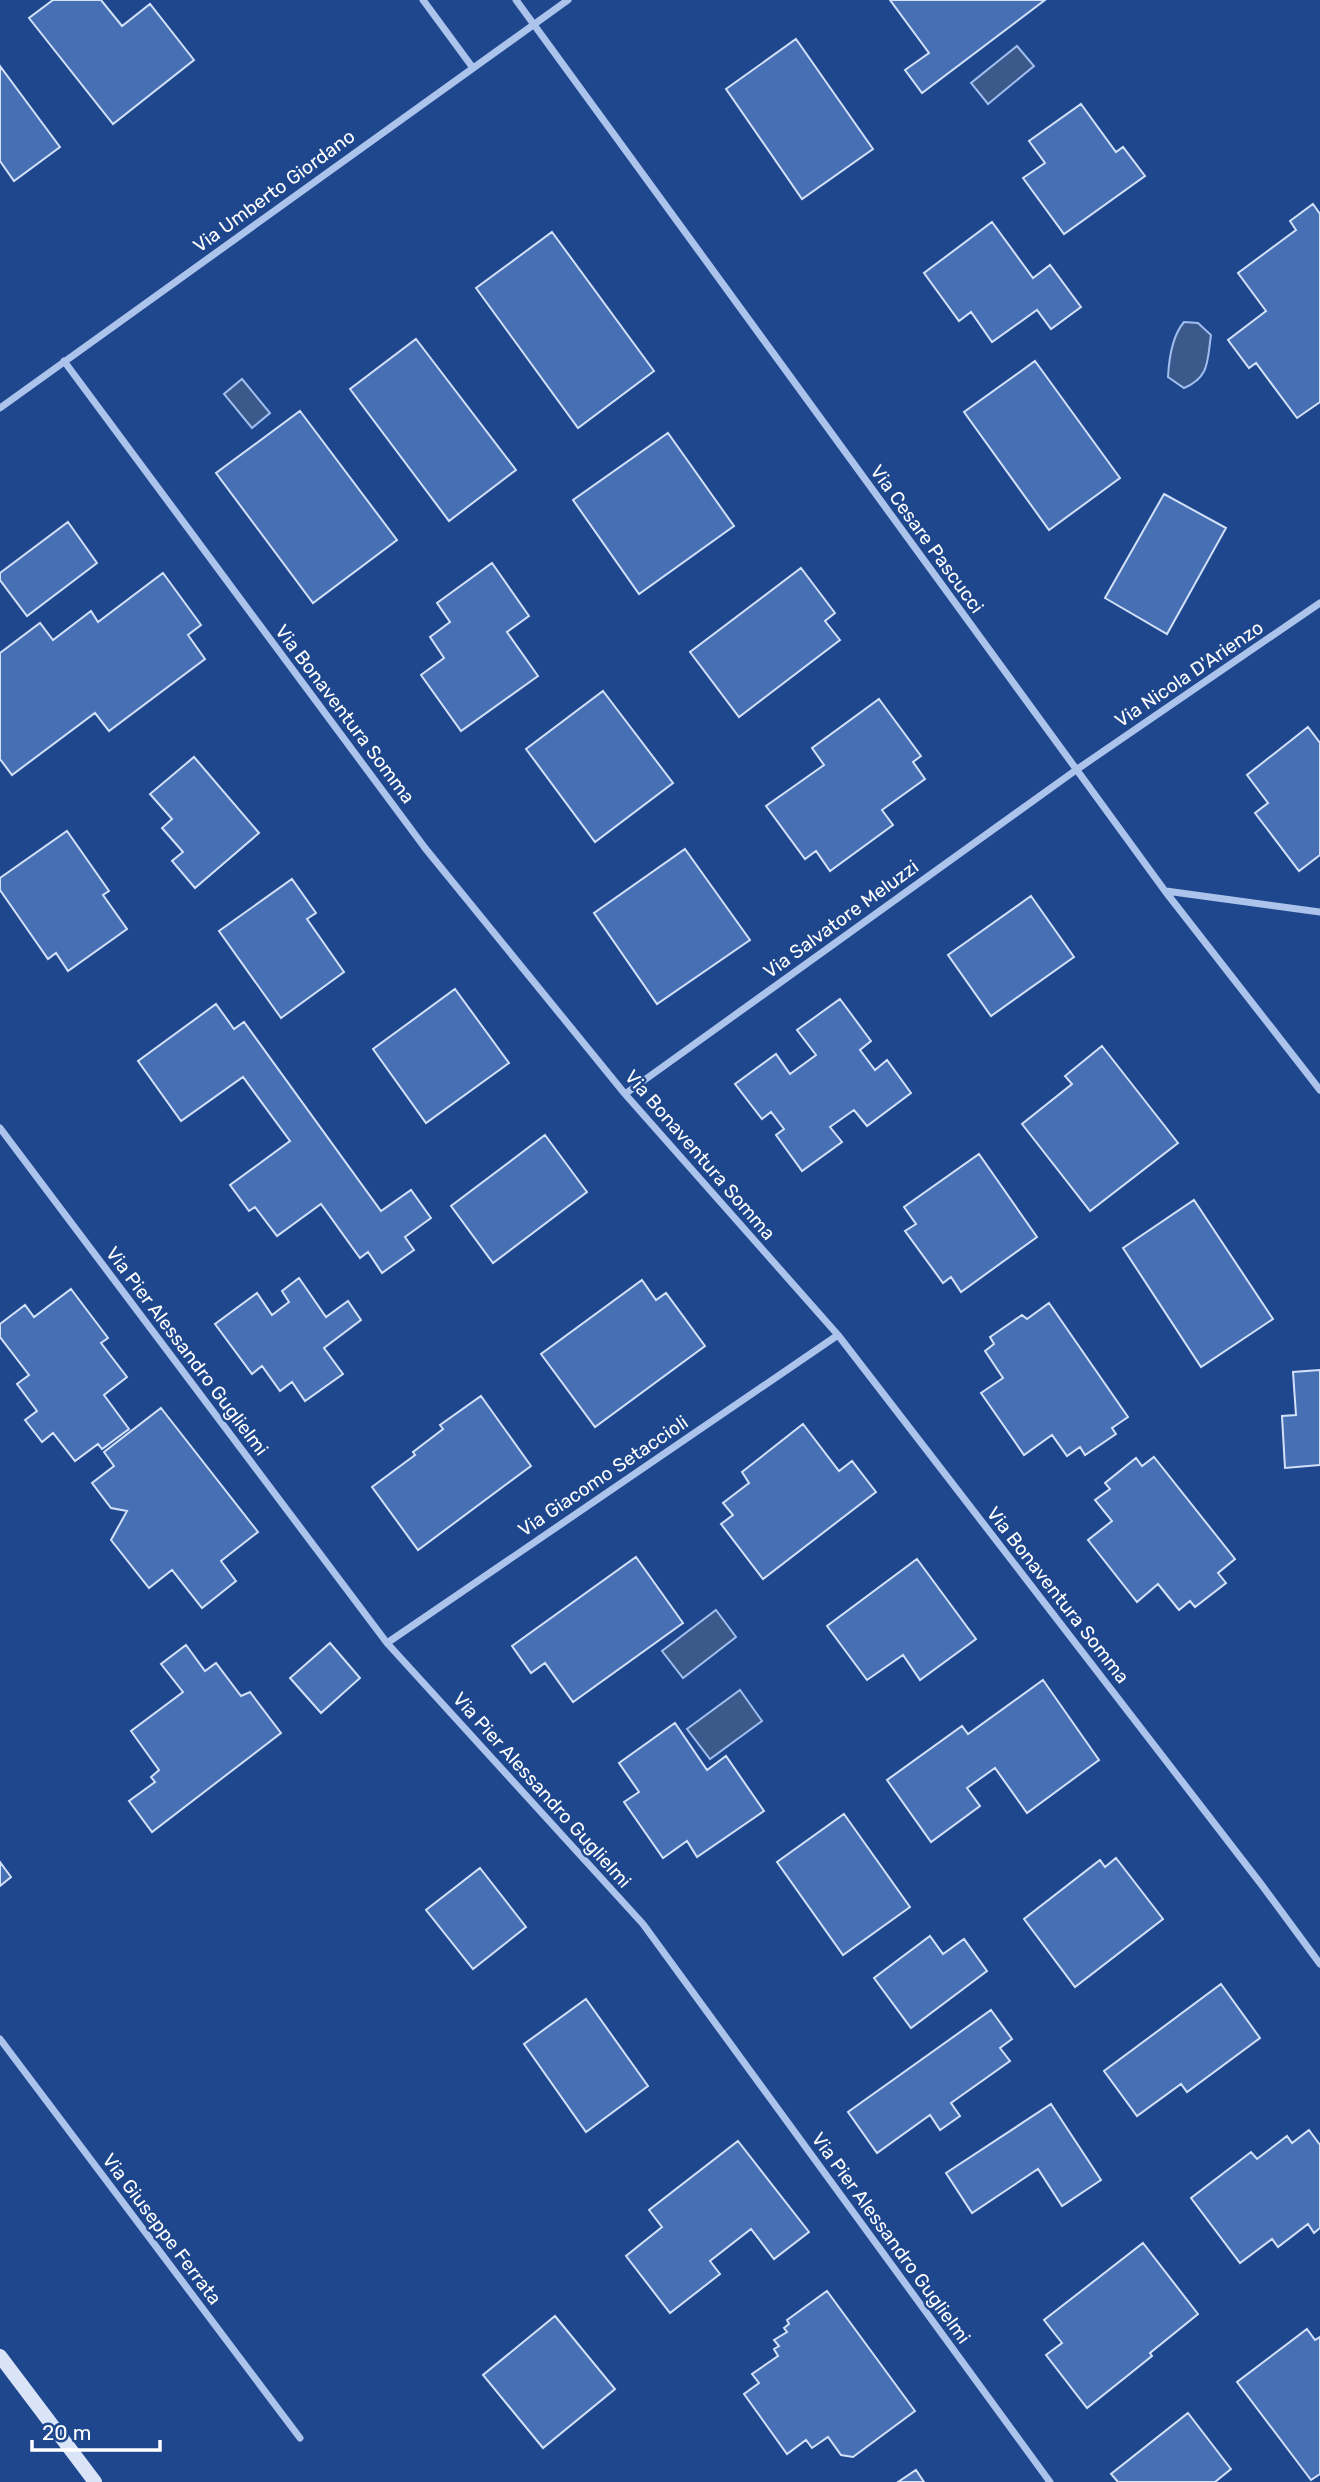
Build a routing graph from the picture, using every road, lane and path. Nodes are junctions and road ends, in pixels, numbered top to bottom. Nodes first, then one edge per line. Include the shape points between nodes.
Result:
1 (424, 0) edge
2 (516, 0) edge
3 (568, 0) edge
4 (533, 25) junction
5 (473, 68) junction
6 (64, 361) junction
7 (0, 408) edge
8 (1320, 603) edge
9 (1076, 770) junction
10 (1165, 891) junction
11 (1320, 912) edge
12 (1320, 1090) edge
13 (625, 1094) junction
14 (0, 1128) edge
15 (838, 1335) junction
16 (387, 1643) junction
17 (1320, 1964) edge
18 (0, 2039) edge
19 (0, 2356) edge
20 (300, 2438) dead end
21 (95, 2482) edge
22 (1050, 2482) edge

1 - 5 street
2 - 4 street, Via Cesare Pascucci
3 - 4 street, Via Umberto Giordano
4 - 5 street, Via Umberto Giordano
4 - 9 street, Via Cesare Pascucci
5 - 6 street, Via Umberto Giordano
6 - 7 street, Via Umberto Giordano
6 - 13 street, Via Bonaventura Somma via 425,848
8 - 9 street, Via Nicola D'Arienzo
9 - 10 street, Via Cesare Pascucci
9 - 13 street, Via Salvatore Meluzzi
10 - 11 street
10 - 12 street, Via Cesare Pascucci
13 - 15 street, Via Bonaventura Somma
14 - 16 street, Via Pier Alessandro Guglielmi
15 - 16 street, Via Giacomo Setaccioli
15 - 17 street, Via Bonaventura Somma
16 - 22 street, Via Pier Alessandro Guglielmi via 643,1924
18 - 20 street, Via Giuseppe Ferrata
19 - 21 street

